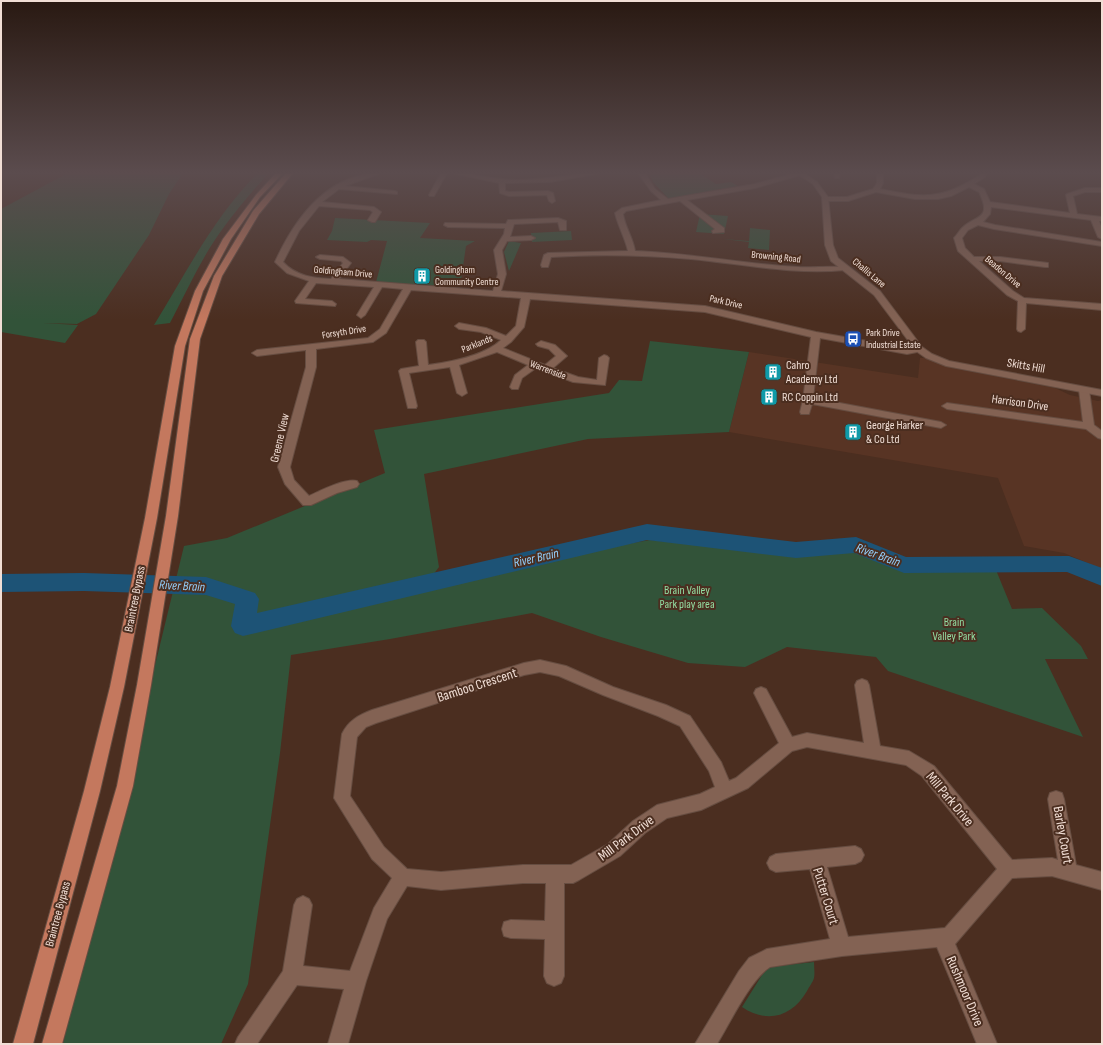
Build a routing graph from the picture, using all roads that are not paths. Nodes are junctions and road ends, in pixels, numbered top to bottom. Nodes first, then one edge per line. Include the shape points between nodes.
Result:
1 (239, 222) edge
2 (251, 222) edge
3 (304, 222) edge
4 (512, 222) edge
5 (562, 222) edge
6 (621, 222) edge
7 (710, 222) edge
8 (827, 222) edge
9 (980, 222) joint
10 (1099, 222) edge
11 (448, 225) dead end
12 (509, 226) junction
13 (563, 228) dead end
14 (716, 231) dead end
15 (1102, 237) edge
16 (531, 238) dead end
17 (505, 239) junction
18 (1102, 244) edge
19 (632, 253) junction
20 (320, 258) dead end
21 (972, 259) junction
22 (545, 265) dead end
23 (1045, 265) dead end
24 (845, 268) junction
25 (314, 280) junction
26 (333, 282) junction
27 (379, 285) junction
28 (408, 288) junction
29 (496, 294) junction
30 (526, 296) junction
31 (1022, 300) junction
32 (332, 304) dead end
33 (1102, 307) edge
34 (361, 315) dead end
35 (459, 326) dead end
36 (1021, 329) dead end
37 (816, 335) junction
38 (508, 340) junction
39 (421, 342) dead end
40 (541, 344) dead end
41 (311, 348) junction
42 (497, 349) junction
43 (918, 349) junction
44 (257, 353) dead end
45 (604, 358) dead end
46 (946, 363) joint
47 (454, 364) junction
48 (534, 365) junction
49 (424, 368) junction
50 (546, 369) junction
51 (515, 387) dead end
52 (1084, 390) junction
53 (462, 393) dead end
54 (1102, 394) edge
55 (808, 400) junction
56 (412, 406) dead end
57 (948, 406) dead end
58 (805, 412) dead end
59 (941, 425) dead end
60 (1089, 426) junction
61 (1102, 436) edge
62 (352, 484) dead end
63 (862, 685) dead end
64 (761, 693) dead end
65 (788, 744) junction
66 (873, 752) junction
67 (725, 791) junction
68 (1056, 799) dead end
69 (856, 855) dead end
70 (816, 860) junction
71 (776, 864) dead end
72 (1008, 869) junction
73 (1069, 872) junction
74 (555, 874) junction
75 (403, 877) junction
76 (1102, 881) edge
77 (303, 905) dead end
78 (512, 930) dead end
79 (555, 930) junction
80 (942, 937) junction
81 (842, 947) junction
82 (292, 975) junction
83 (554, 976) dead end
84 (356, 981) junction
85 (22, 1044) edge
86 (52, 1044) edge
87 (245, 1044) edge
88 (338, 1044) edge
89 (705, 1044) edge
90 (987, 1044) edge

1 - 85 highway, Braintree Bypass via 199,291 180,346 117,687 92,792
2 - 86 highway, Braintree Bypass via 218,276 195,339 168,542 125,786
3 - 25 street, Goldingham Drive via 286,245 279,262 296,275
4 - 12 street
5 - 13 street
6 - 19 street
7 - 14 street via 720,230
8 - 24 street, Challis Lane via 829,245 834,258
9 - 18 street via 994,227
9 - 21 street, Beadon Drive via 965,229 958,238 961,249
10 - 15 street
11 - 12 street
12 - 17 street
16 - 17 street
17 - 29 street via 498,250 502,274
19 - 22 street, Browning Road via 548,252
19 - 24 street, Browning Road via 691,257 791,270 822,271
20 - 26 street via 343,259 347,263
21 - 23 street via 1000,259
21 - 31 street, Beadon Drive via 1010,293
24 - 43 street, Challis Lane via 877,294
25 - 26 street, Goldingham Drive
25 - 32 street via 298,301
26 - 27 street, Goldingham Drive
27 - 28 street, Goldingham Drive
27 - 34 street
28 - 29 street, Goldingham Drive
28 - 41 street, Forsyth Drive via 383,331 370,340
29 - 30 street, Goldingham Drive
30 - 37 street, Park Drive via 705,309
30 - 38 street, Parklands via 520,327
31 - 33 street, Beadon Drive
31 - 36 street
35 - 38 street via 483,330
37 - 43 street, Park Drive via 907,351
37 - 55 street
38 - 42 street, Parklands
39 - 49 street
40 - 50 street via 552,347 562,356
41 - 44 street, Forsyth Drive
41 - 62 street, Greene View via 311,367 284,467 289,481 307,502
42 - 47 street, Parklands
42 - 48 street, Warrenside
43 - 46 street, Challis Lane
45 - 50 street, Warrenside via 602,383 576,380
46 - 52 street, Skitts Hill
47 - 49 street, Parklands
47 - 53 street
48 - 50 street, Warrenside
48 - 51 street via 518,377
49 - 56 street, Parklands via 404,371
52 - 54 street, Skitts Hill
52 - 60 street
55 - 58 street
55 - 59 street
57 - 60 street, Harrison Drive
60 - 61 street
63 - 66 street
64 - 65 street
65 - 66 street, Mill Park Drive via 806,740
65 - 67 street, Mill Park Drive via 742,784
66 - 72 street, Mill Park Drive via 909,758 928,771
67 - 74 street, Mill Park Drive via 701,802 663,811 639,827 614,850 573,874
67 - 75 street, Bamboo Crescent via 716,767 685,721 561,670 540,666 508,673 482,684 372,717 361,722 350,734 342,798 378,853
68 - 73 street, Barley Court
69 - 70 street, Putter Court
70 - 71 street
70 - 81 street, Putter Court
72 - 73 street via 1052,867
72 - 80 street via 950,937
73 - 76 street
74 - 75 street, Mill Park Drive via 522,874 441,881
74 - 79 street
75 - 84 street via 380,914
77 - 82 street
78 - 79 street
79 - 83 street
80 - 81 street
80 - 90 street, Rushmoor Drive
81 - 89 street via 767,958 756,965
82 - 84 street
82 - 87 street
84 - 88 street

